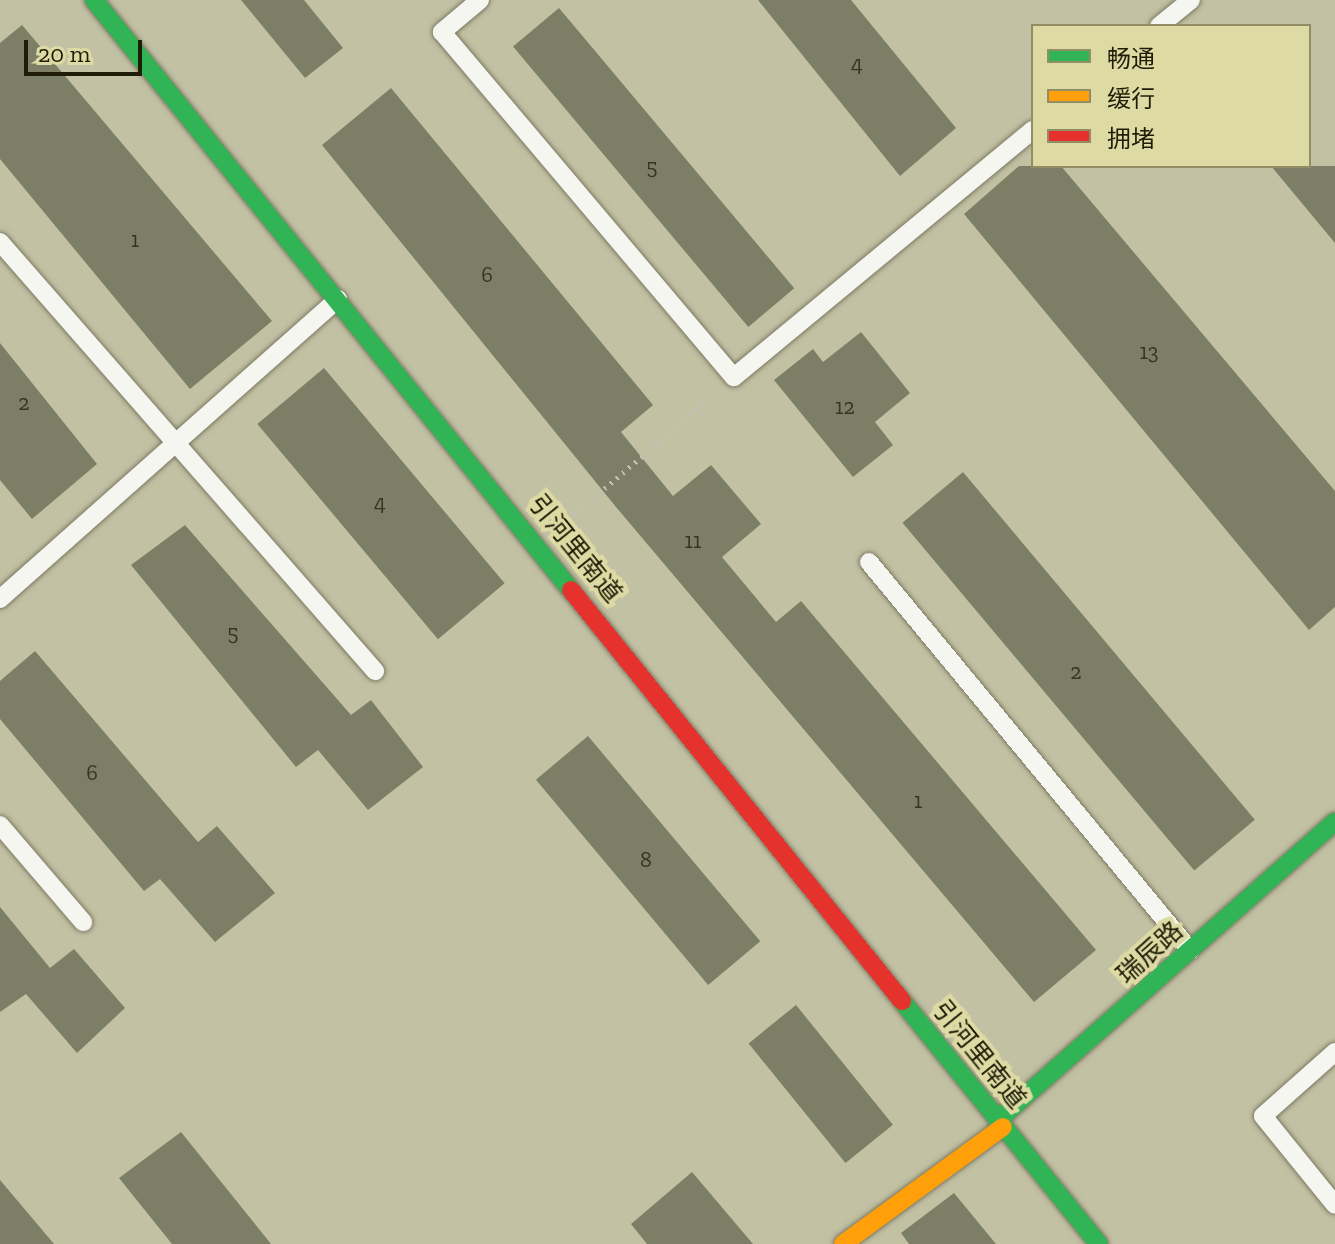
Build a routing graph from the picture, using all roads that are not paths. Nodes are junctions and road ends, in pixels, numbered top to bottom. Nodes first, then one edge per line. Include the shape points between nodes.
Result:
1 (94, 0) edge
2 (480, 0) edge
3 (1191, 0) edge
4 (1161, 24) edge
5 (1031, 132) edge
6 (0, 242) edge
7 (338, 299) junction
8 (179, 444) junction
9 (869, 562) dead end
10 (0, 599) edge
11 (375, 671) dead end
12 (1335, 822) edge
13 (0, 825) edge
14 (1335, 846) edge
15 (83, 922) dead end
16 (1196, 958) junction
17 (1335, 1052) edge
18 (1004, 1127) junction
19 (1335, 1205) edge
20 (843, 1244) edge
21 (1099, 1244) edge

1 - 7 street, 引河里南道
2 - 5 lane via 442,32 734,377
3 - 4 lane
6 - 8 lane
7 - 8 lane
7 - 18 street, 引河里南道
8 - 10 lane
8 - 11 lane
9 - 16 lane
12 - 16 street, 瑞辰路
13 - 15 lane
14 - 16 street, 瑞辰路
16 - 18 street, 瑞辰路
17 - 19 lane via 1263,1116
18 - 20 street, 瑞辰路
18 - 21 street, 引河里南道

